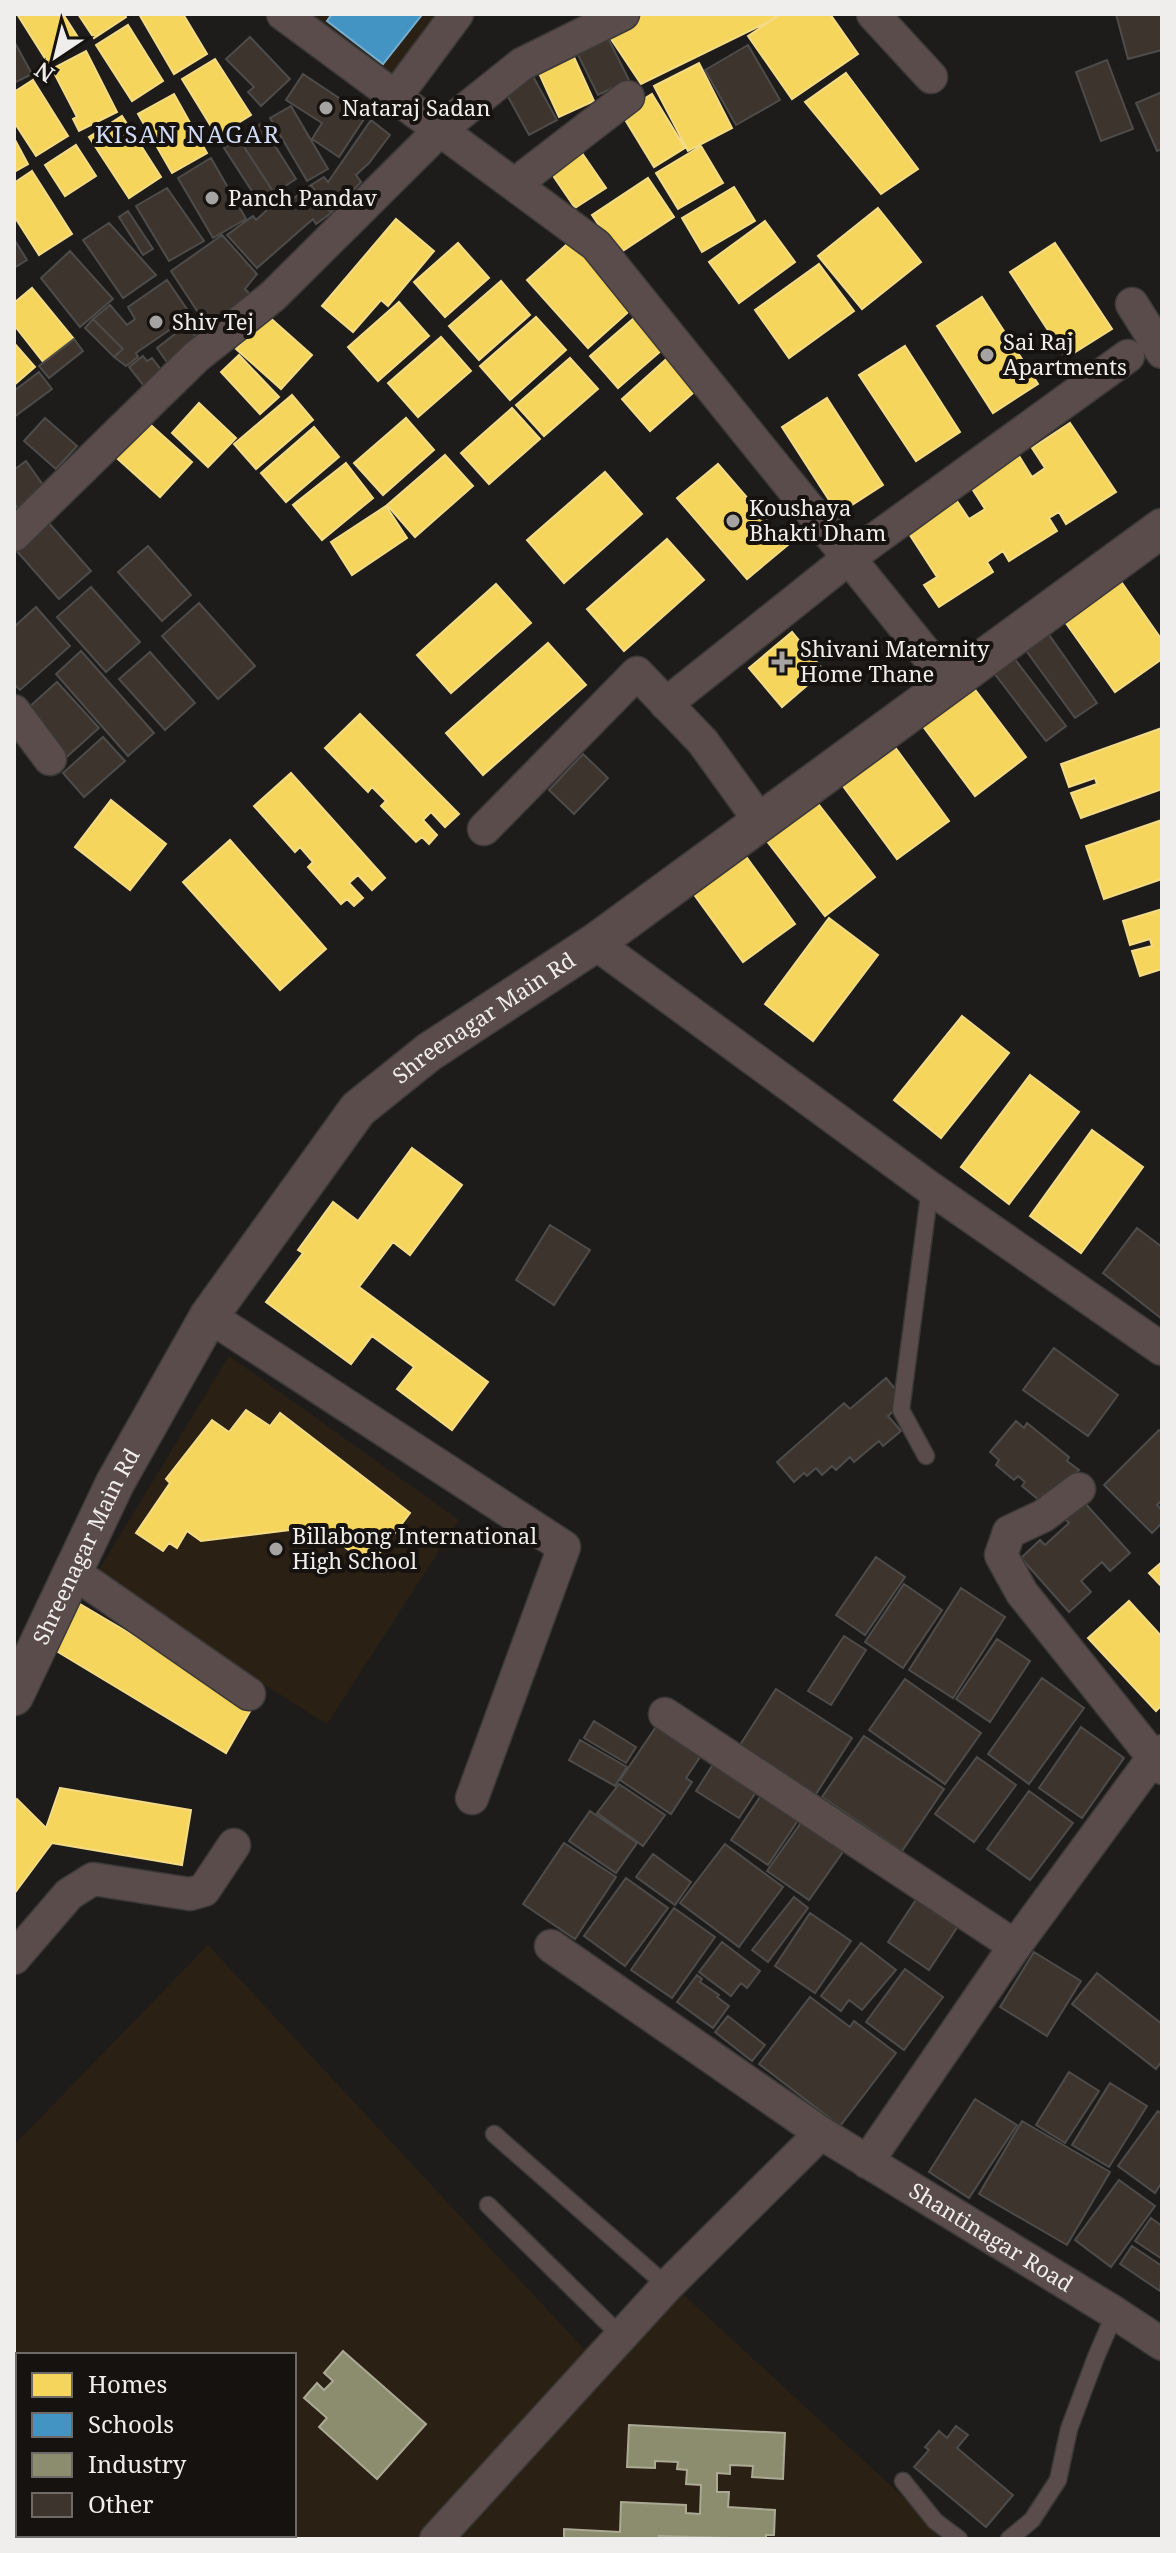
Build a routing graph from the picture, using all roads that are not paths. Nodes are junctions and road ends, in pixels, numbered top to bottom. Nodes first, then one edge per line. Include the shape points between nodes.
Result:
1 (283, 14) edge
2 (457, 14) edge
3 (623, 14) edge
4 (873, 14) edge
5 (931, 77) dead end
6 (396, 96) junction
7 (628, 97) dead end
8 (441, 129) junction
9 (515, 184) junction
10 (1132, 304) dead end
11 (1162, 352) edge
12 (1128, 356) dead end
13 (1162, 528) edge
14 (14, 535) edge
15 (849, 558) junction
16 (949, 682) junction
17 (666, 704) junction
18 (14, 711) edge
19 (50, 759) dead end
20 (760, 821) junction
21 (484, 829) dead end
22 (595, 943) junction
23 (930, 1188) junction
24 (209, 1316) junction
25 (1162, 1349) edge
26 (926, 1456) dead end
27 (1079, 1489) dead end
28 (73, 1572) junction
29 (249, 1694) dead end
30 (14, 1696) edge
31 (665, 1714) dead end
32 (1159, 1759) edge
33 (472, 1798) dead end
34 (234, 1845) dead end
35 (551, 1946) dead end
36 (1015, 1946) junction
37 (14, 1958) edge
38 (821, 2133) junction
39 (494, 2134) dead end
40 (867, 2162) junction
41 (488, 2205) dead end
42 (667, 2286) junction
43 (1115, 2313) junction
44 (622, 2337) junction
45 (1162, 2344) edge
46 (903, 2481) dead end
47 (436, 2539) edge
48 (959, 2539) edge
49 (1009, 2539) edge

1 - 6 street
2 - 6 street
3 - 8 street via 522,64
4 - 5 street
6 - 8 street
7 - 9 street
8 - 9 street
8 - 14 street via 273,296 196,357
9 - 15 street via 596,245
10 - 11 street
12 - 15 street
13 - 16 street, Shreenagar Main Rd
15 - 16 street
15 - 17 street
16 - 20 street, Shreenagar Main Rd
17 - 20 street via 703,742
17 - 21 street via 637,673
18 - 19 street
20 - 22 street, Shreenagar Main Rd
22 - 23 street
22 - 24 street, Shreenagar Main Rd via 429,1052 358,1109
23 - 25 street
23 - 26 lane via 901,1410
24 - 28 street, Shreenagar Main Rd via 115,1483
24 - 33 street via 564,1547
27 - 32 street via 1043,1516 1009,1532 1001,1555 1022,1593
28 - 29 street
28 - 30 street, Shreenagar Main Rd
31 - 36 street
32 - 36 street
34 - 37 street via 204,1890 190,1894 93,1879 69,1894
35 - 38 street, Shantinagar Road
36 - 40 street
38 - 40 street, Shantinagar Road
38 - 42 street
39 - 42 lane
40 - 43 street, Shantinagar Road
41 - 44 lane
42 - 44 street
43 - 45 street, Shantinagar Road
43 - 49 lane via 1069,2429 1058,2480 1032,2520
44 - 47 street
46 - 48 lane via 935,2521

